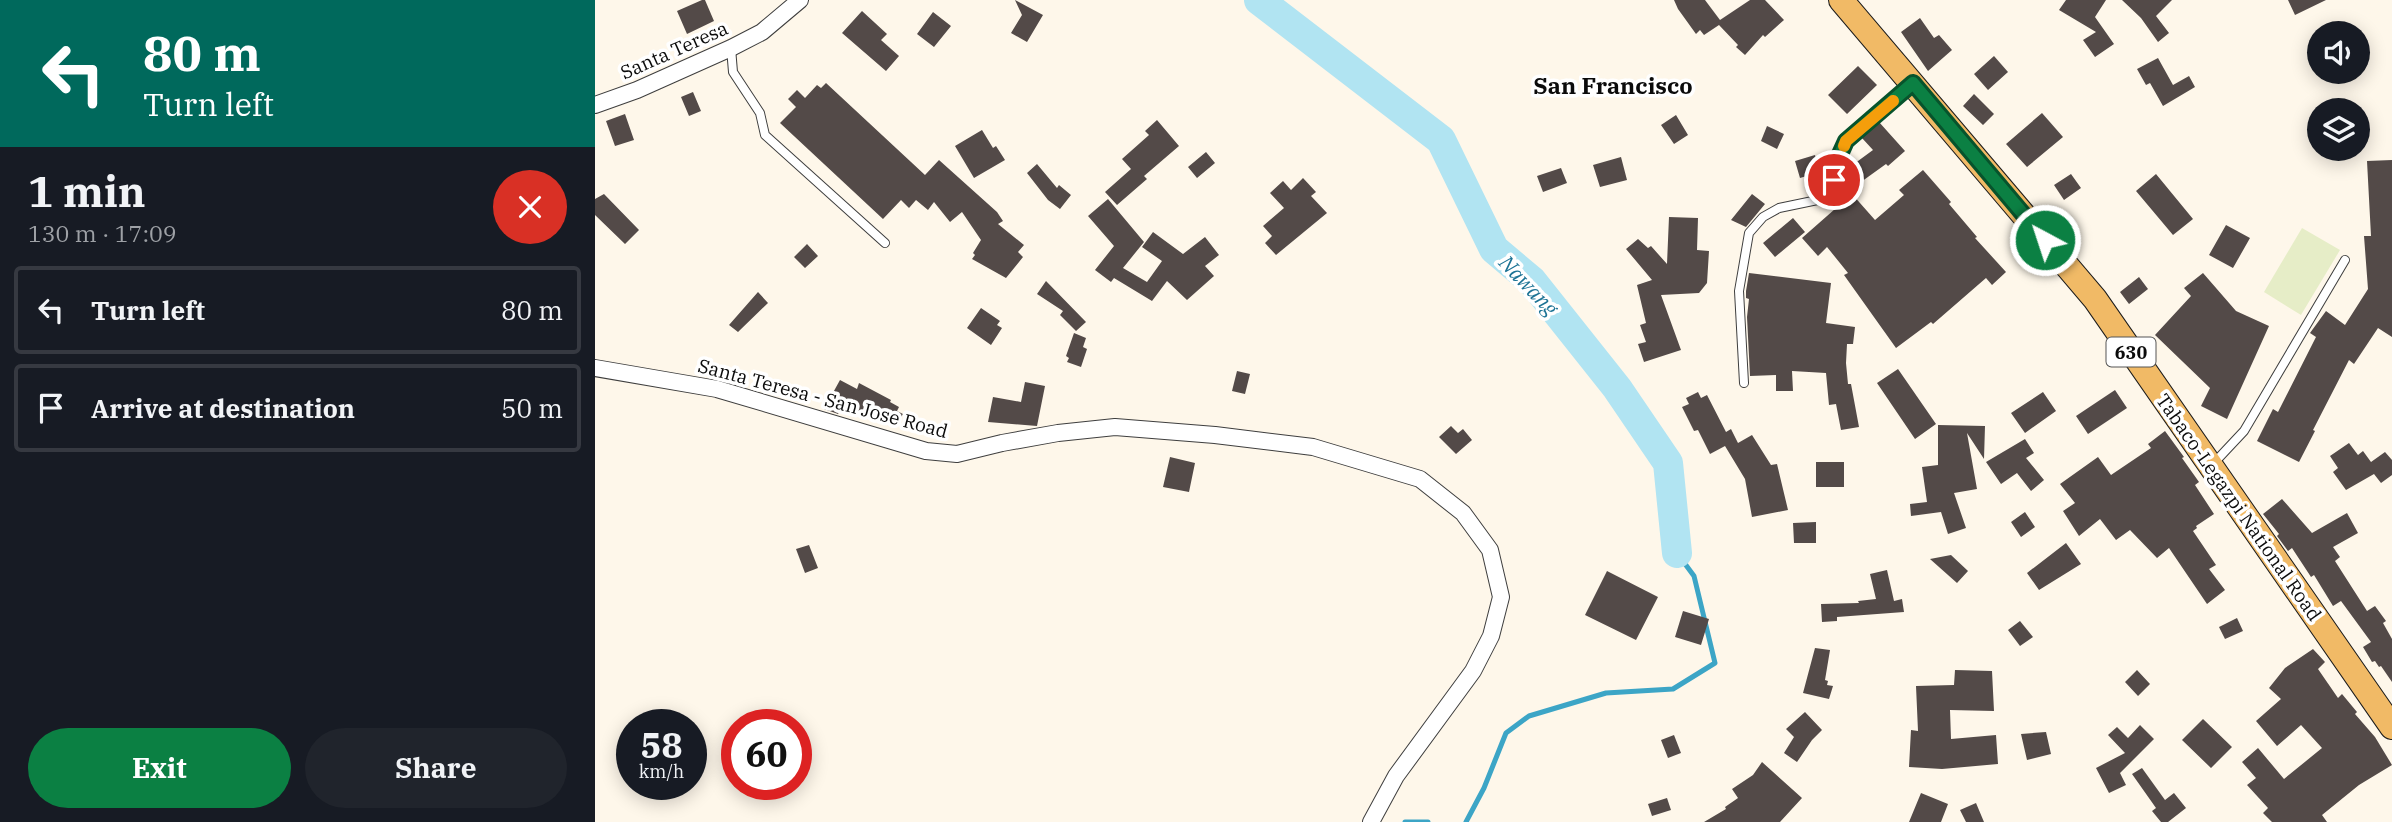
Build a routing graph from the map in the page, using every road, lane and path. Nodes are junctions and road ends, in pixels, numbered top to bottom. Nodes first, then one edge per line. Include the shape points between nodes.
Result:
1 (800, 0) edge
2 (1841, 0) edge
3 (731, 48) junction
4 (1913, 83) junction
5 (595, 105) edge
6 (885, 243) dead end
7 (2345, 260) dead end
8 (595, 368) edge
9 (1744, 383) dead end
10 (2211, 466) junction
11 (2392, 727) edge
12 (1373, 818) edge

1 - 3 street, Santa Teresa via 762,32
2 - 4 main road, Tabaco-Legazpi National Road / 630
3 - 5 street, Santa Teresa
3 - 6 lane via 733,72 760,113 765,135
4 - 9 lane via 1846,141 1836,163 1832,197 1779,208 1749,233 1739,291
4 - 10 main road, Tabaco-Legazpi National Road / 630 via 2095,299
7 - 10 lane via 2244,431
8 - 12 street, Santa Teresa - San Jose Road via 717,389 926,451 957,454 1047,435 1115,427 1313,447 1420,479 1463,513 1490,550 1501,597 1491,636 1473,671 1396,776
10 - 11 main road, Tabaco-Legazpi National Road / 630

